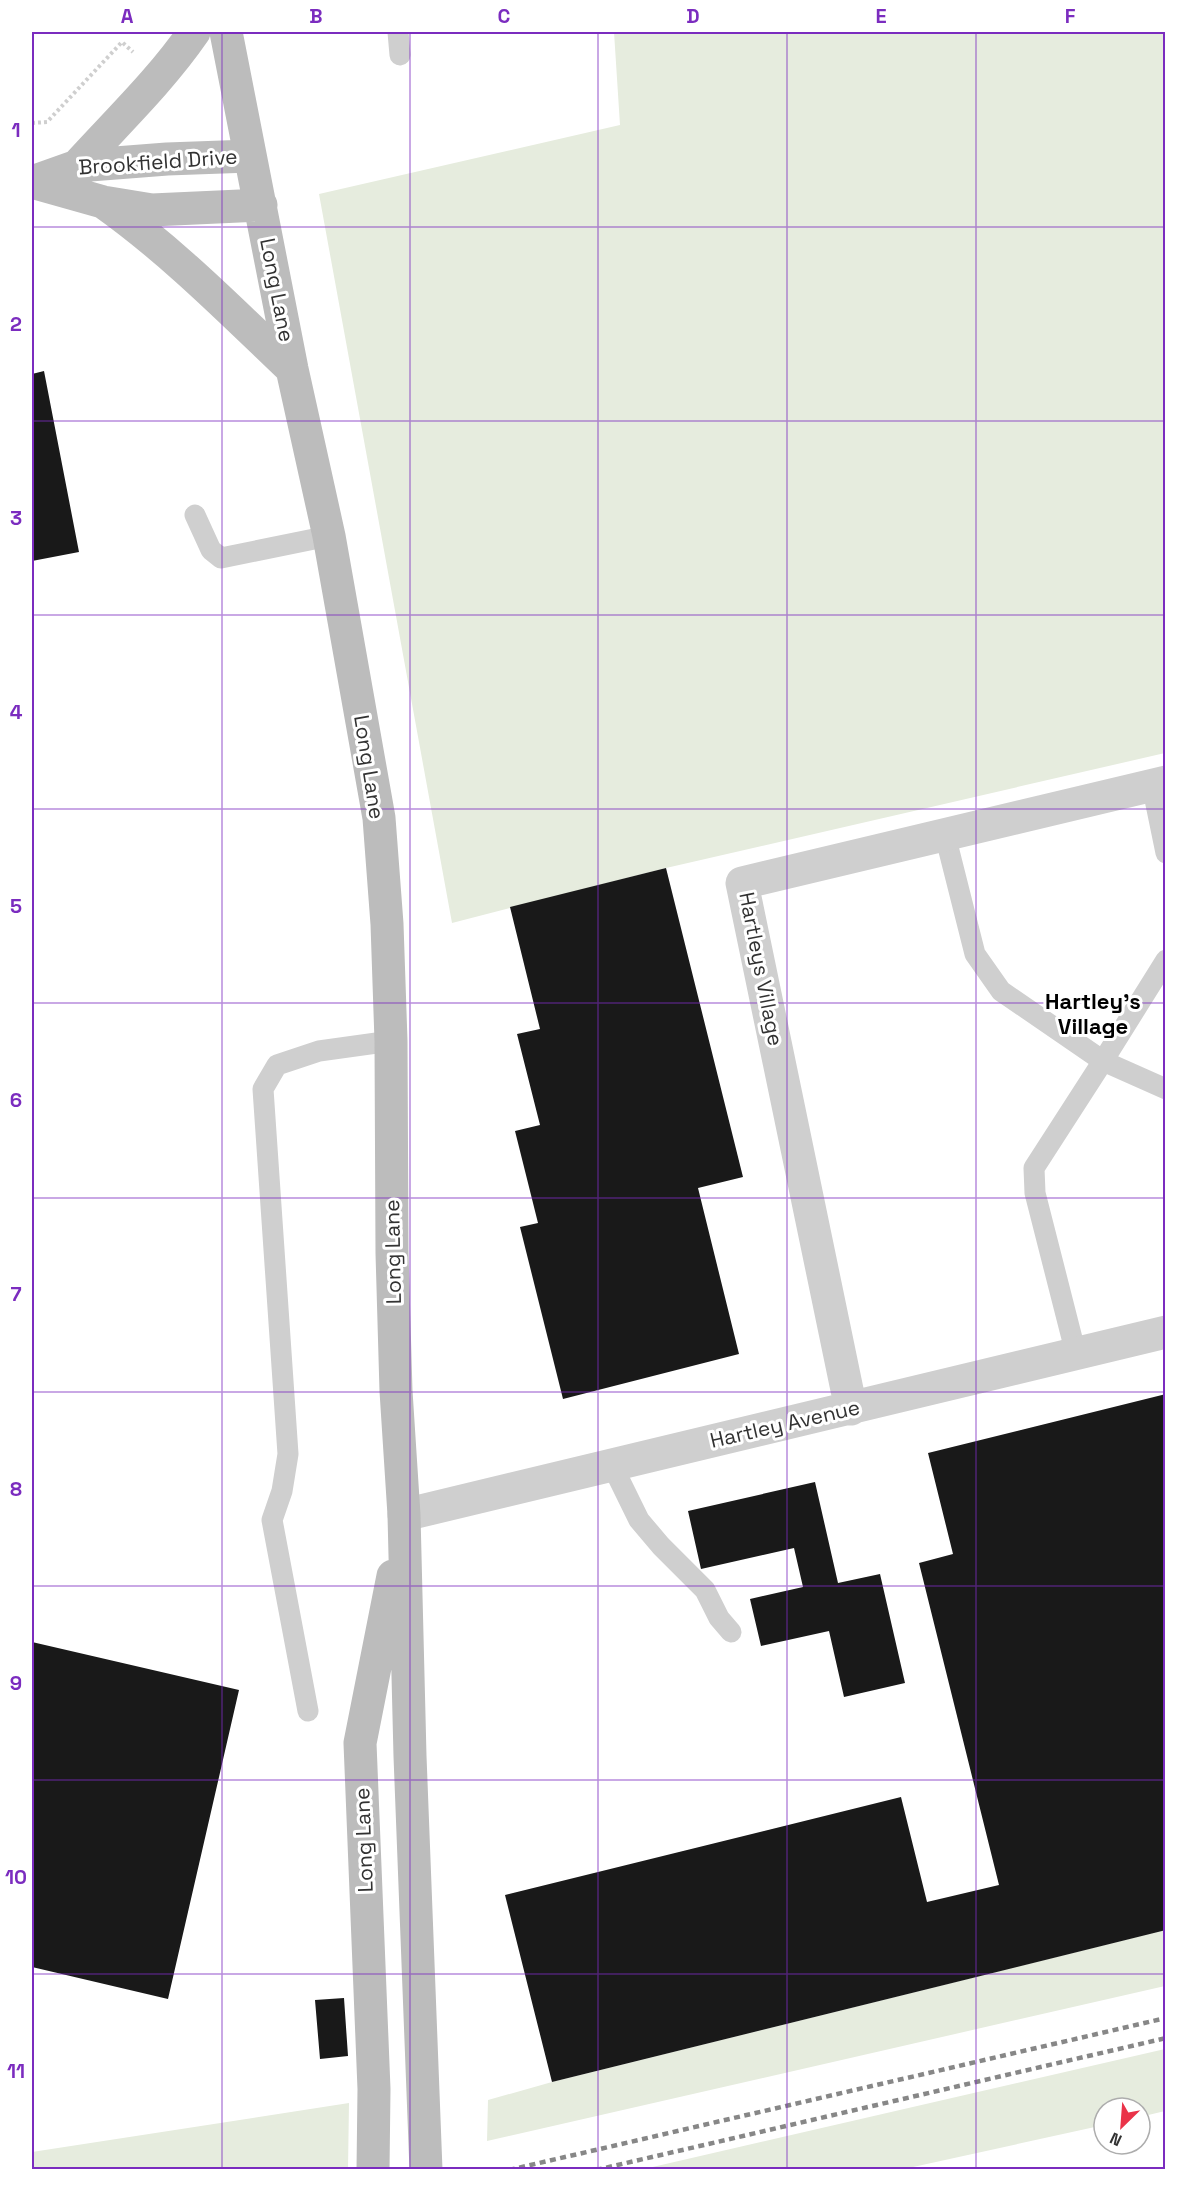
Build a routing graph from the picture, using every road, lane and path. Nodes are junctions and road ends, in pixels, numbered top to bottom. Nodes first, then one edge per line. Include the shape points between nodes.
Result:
1 (194, 32) edge
2 (226, 32) edge
3 (398, 32) edge
4 (400, 55) dead end
5 (159, 76) junction
6 (32, 123) edge
7 (250, 156) junction
8 (76, 166) junction
9 (103, 202) junction
10 (261, 205) junction
11 (292, 369) junction
12 (195, 516) dead end
13 (329, 536) junction
14 (1159, 784) edge
15 (945, 835) junction
16 (1166, 853) edge
17 (1166, 960) edge
18 (391, 1041) junction
19 (1103, 1061) junction
20 (1166, 1089) edge
21 (1166, 1332) edge
22 (1076, 1354) junction
23 (851, 1408) junction
24 (612, 1466) junction
25 (404, 1515) junction
26 (731, 1632) dead end
27 (308, 1711) dead end
28 (426, 2166) edge
29 (373, 2169) edge

1 - 5 main road
2 - 7 main road, Long Lane
3 - 4 lane
5 - 6 path via 122,42 47,122
5 - 8 main road
7 - 8 main road, Brookfield Drive
7 - 10 main road, Long Lane
8 - 9 main road, Brookfield Drive via 32,182
9 - 10 main road, Brookfield Drive via 152,210
9 - 11 main road via 198,279
10 - 11 main road, Long Lane
11 - 13 main road, Long Lane
12 - 13 lane via 211,550 221,558
13 - 18 main road, Long Lane via 378,818
14 - 15 street, Hartleys Village
14 - 16 lane
15 - 19 lane via 975,954 1001,991
15 - 23 street, Hartleys Village via 742,883
17 - 19 lane
18 - 25 main road, Long Lane via 392,1253
18 - 27 lane via 319,1051 277,1065 263,1089 288,1454 272,1520
19 - 20 lane
19 - 22 lane via 1034,1168 1035,1193
21 - 22 street, Hartley Avenue
22 - 23 street, Hartley Avenue
23 - 24 street, Hartley Avenue
24 - 25 street, Hartley Avenue
24 - 26 lane via 639,1520 705,1590
25 - 28 main road, Long Lane
25 - 29 main road, Long Lane via 360,1743 374,2089

